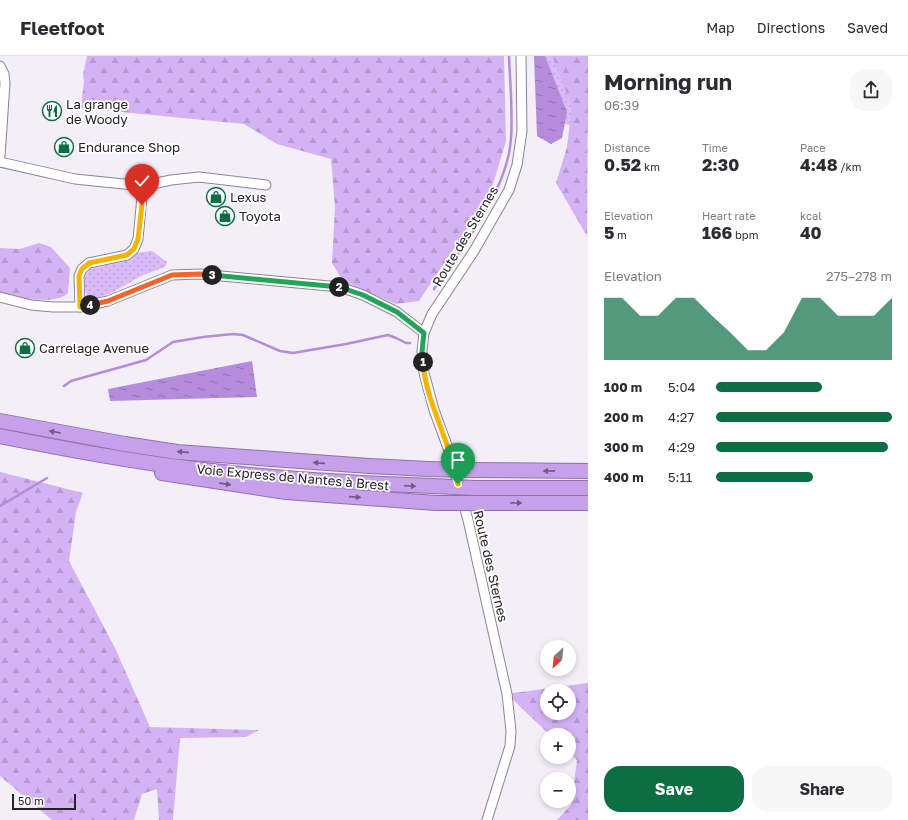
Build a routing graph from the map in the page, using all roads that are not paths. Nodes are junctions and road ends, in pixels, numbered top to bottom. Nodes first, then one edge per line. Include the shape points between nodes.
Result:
1 (521, 56) edge
2 (0, 66) edge
3 (0, 156) edge
4 (0, 162) edge
5 (266, 185) dead end
6 (143, 186) junction
7 (0, 298) edge
8 (80, 307) junction
9 (424, 333) junction
10 (0, 421) edge
11 (0, 436) edge
12 (107, 456) junction
13 (588, 471) edge
14 (588, 488) edge
15 (588, 503) edge
16 (487, 820) edge

1 - 9 street, Route des Sternes via 522,130 517,165 509,190 474,251 432,314
2 - 3 street via 5,83
4 - 6 street via 75,179
5 - 6 street via 200,177
6 - 8 street via 138,239 134,249 127,255 89,263 82,269 79,276
7 - 8 street via 31,305
8 - 9 street via 108,301 172,275 200,274 340,287 397,312
9 - 16 street, Route des Sternes via 424,372 468,520 507,694 510,746
13 -> 10 highway, Voie Express de Nantes à Brest, bridge via 428,469 177,452
11 - 12 highway, Voie Express de Nantes à Brest
12 -> 14 highway, Voie Express de Nantes à Brest, bridge via 253,475 370,484 475,488
12 -> 15 highway, bridge via 129,468 286,492 436,503

